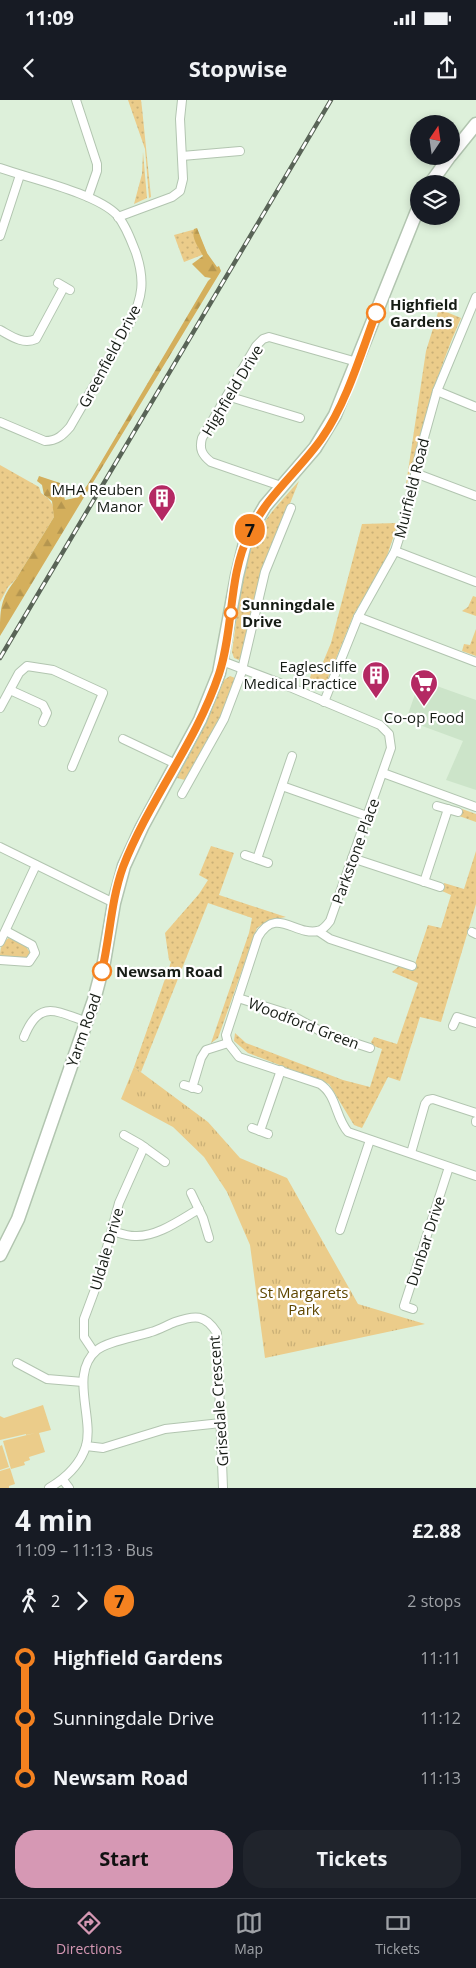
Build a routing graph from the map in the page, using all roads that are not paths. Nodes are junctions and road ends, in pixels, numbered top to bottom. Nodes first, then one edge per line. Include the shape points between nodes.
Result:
1 (76, 100) edge
2 (182, 100) edge
3 (476, 124) edge
4 (460, 144) edge
5 (240, 151) dead end
6 (182, 156) junction
7 (0, 168) edge
8 (20, 175) junction
9 (88, 197) junction
10 (118, 217) junction
11 (411, 225) edge
12 (0, 236) edge
13 (64, 287) dead end
14 (475, 299) edge
15 (0, 330) edge
16 (357, 362) junction
17 (437, 392) junction
18 (226, 396) junction
19 (476, 407) edge
20 (300, 418) dead end
21 (0, 422) edge
22 (416, 473) junction
23 (281, 486) junction
24 (476, 496) edge
25 (291, 508) dead end
26 (395, 552) junction
27 (476, 582) edge
28 (358, 617) junction
29 (222, 661) junction
30 (476, 662) edge
31 (243, 668) junction
32 (10, 690) junction
33 (324, 702) junction
34 (0, 708) edge
35 (43, 722) dead end
36 (123, 739) dead end
37 (292, 756) dead end
38 (176, 764) junction
39 (72, 767) dead end
40 (383, 774) junction
41 (282, 786) junction
42 (182, 794) dead end
43 (437, 806) dead end
44 (476, 807) edge
45 (448, 809) junction
46 (458, 812) dead end
47 (367, 816) junction
48 (0, 846) edge
49 (245, 855) dead end
50 (352, 858) junction
51 (257, 860) junction
52 (268, 863) dead end
53 (36, 865) junction
54 (424, 882) junction
55 (440, 887) dead end
56 (114, 903) junction
57 (321, 929) junction
58 (6, 931) junction
59 (0, 942) edge
60 (0, 960) edge
61 (412, 966) dead end
62 (238, 998) junction
63 (87, 1022) junction
64 (476, 1023) edge
65 (453, 1026) dead end
66 (24, 1037) dead end
67 (228, 1043) junction
68 (370, 1048) dead end
69 (281, 1070) junction
70 (191, 1087) dead end
71 (476, 1113) edge
72 (268, 1134) dead end
73 (124, 1135) dead end
74 (370, 1140) junction
75 (144, 1147) junction
76 (411, 1154) junction
77 (165, 1162) dead end
78 (449, 1167) junction
79 (476, 1176) edge
80 (190, 1193) dead end
81 (199, 1209) junction
82 (340, 1230) dead end
83 (112, 1231) junction
84 (209, 1238) dead end
85 (0, 1256) edge
86 (413, 1309) dead end
87 (94, 1352) junction
88 (17, 1363) dead end
89 (83, 1382) junction
90 (221, 1423) junction
91 (86, 1446) junction
92 (63, 1480) junction
93 (49, 1488) edge
94 (70, 1488) edge
95 (223, 1488) edge

1 - 9 street via 97,164
2 - 6 street
3 - 4 main road
5 - 6 street
6 - 10 street via 183,186 178,194
7 - 8 street, Greenfield Drive
8 - 9 street, Greenfield Drive
8 - 12 street
9 - 10 street, Greenfield Drive
10 - 21 street, Greenfield Drive via 132,242 142,279 138,307 130,323 62,437 46,441
11 - 16 main road, Yarm Road
13 - 15 street via 36,339 23,341
14 - 17 street, Muirfield Road
16 - 18 street, Highfield Drive via 270,337 256,346
16 - 23 main road, Yarm Road via 330,425 315,448
17 - 19 street
17 - 22 street, Muirfield Road
18 - 20 street
18 - 23 street, Highfield Drive via 202,438 204,456 218,465
22 - 24 street
22 - 26 street, Muirfield Road
23 - 29 main road, Yarm Road via 256,519 244,545
25 - 31 street via 264,575
26 - 27 street
26 - 28 street, Muirfield Road
28 - 30 street
28 - 33 street, Muirfield Road
29 - 31 street, Parkstone Place
29 - 38 main road, Yarm Road via 207,706
31 - 33 street, Parkstone Place
31 - 42 street via 224,718 183,784
32 - 34 street
32 - 35 street via 43,706 47,713
32 - 39 street via 21,669 29,666 53,670 103,693
33 - 40 street, Parkstone Place via 380,724 387,730 392,746
36 - 38 street
37 - 41 street
38 - 56 main road, Yarm Road via 131,849
40 - 44 street
40 - 47 street, Parkstone Place
41 - 47 street
41 - 51 street
43 - 45 street
45 - 46 street
45 - 54 street
47 - 50 street, Parkstone Place
48 - 53 street
49 - 51 street
50 - 54 street
50 - 57 street, Parkstone Place via 330,921
51 - 52 street
53 - 56 street
53 - 58 street
54 - 55 street
56 - 63 main road, Yarm Road via 101,978
57 - 61 street via 330,939
57 - 62 street via 308,931 284,923 262,929
58 - 59 street
58 - 60 street via 31,944 35,954 29,962
62 - 67 street via 226,1036
62 - 68 street, Woodford Green via 289,1014 324,1033
63 - 66 street via 61,1012 44,1012 31,1022
63 - 85 main road, Yarm Road via 18,1219
64 - 65 street via 456,1017
67 - 69 street via 239,1057
67 - 70 street via 206,1050
69 - 72 street via 256,1130
69 - 74 street via 327,1088 348,1132
71 - 76 street via 425,1099
73 - 75 street
74 - 76 street
74 - 82 street via 340,1216
75 - 77 street
75 - 83 street, Uldale Drive via 123,1191
76 - 78 street
78 - 79 street
78 - 86 street, Dunbar Drive via 404,1306
80 - 81 street
81 - 83 street via 150,1234 134,1236
81 - 84 street
83 - 87 street, Uldale Drive via 83,1323 84,1337
87 - 89 street
87 - 90 street, Grisedale Crescent via 190,1317 210,1323 217,1334
88 - 89 street via 46,1379
89 - 91 street
90 - 91 street via 165,1429 104,1448
90 - 95 street, Grisedale Crescent
91 - 92 street via 75,1467
92 - 93 street
92 - 94 street

